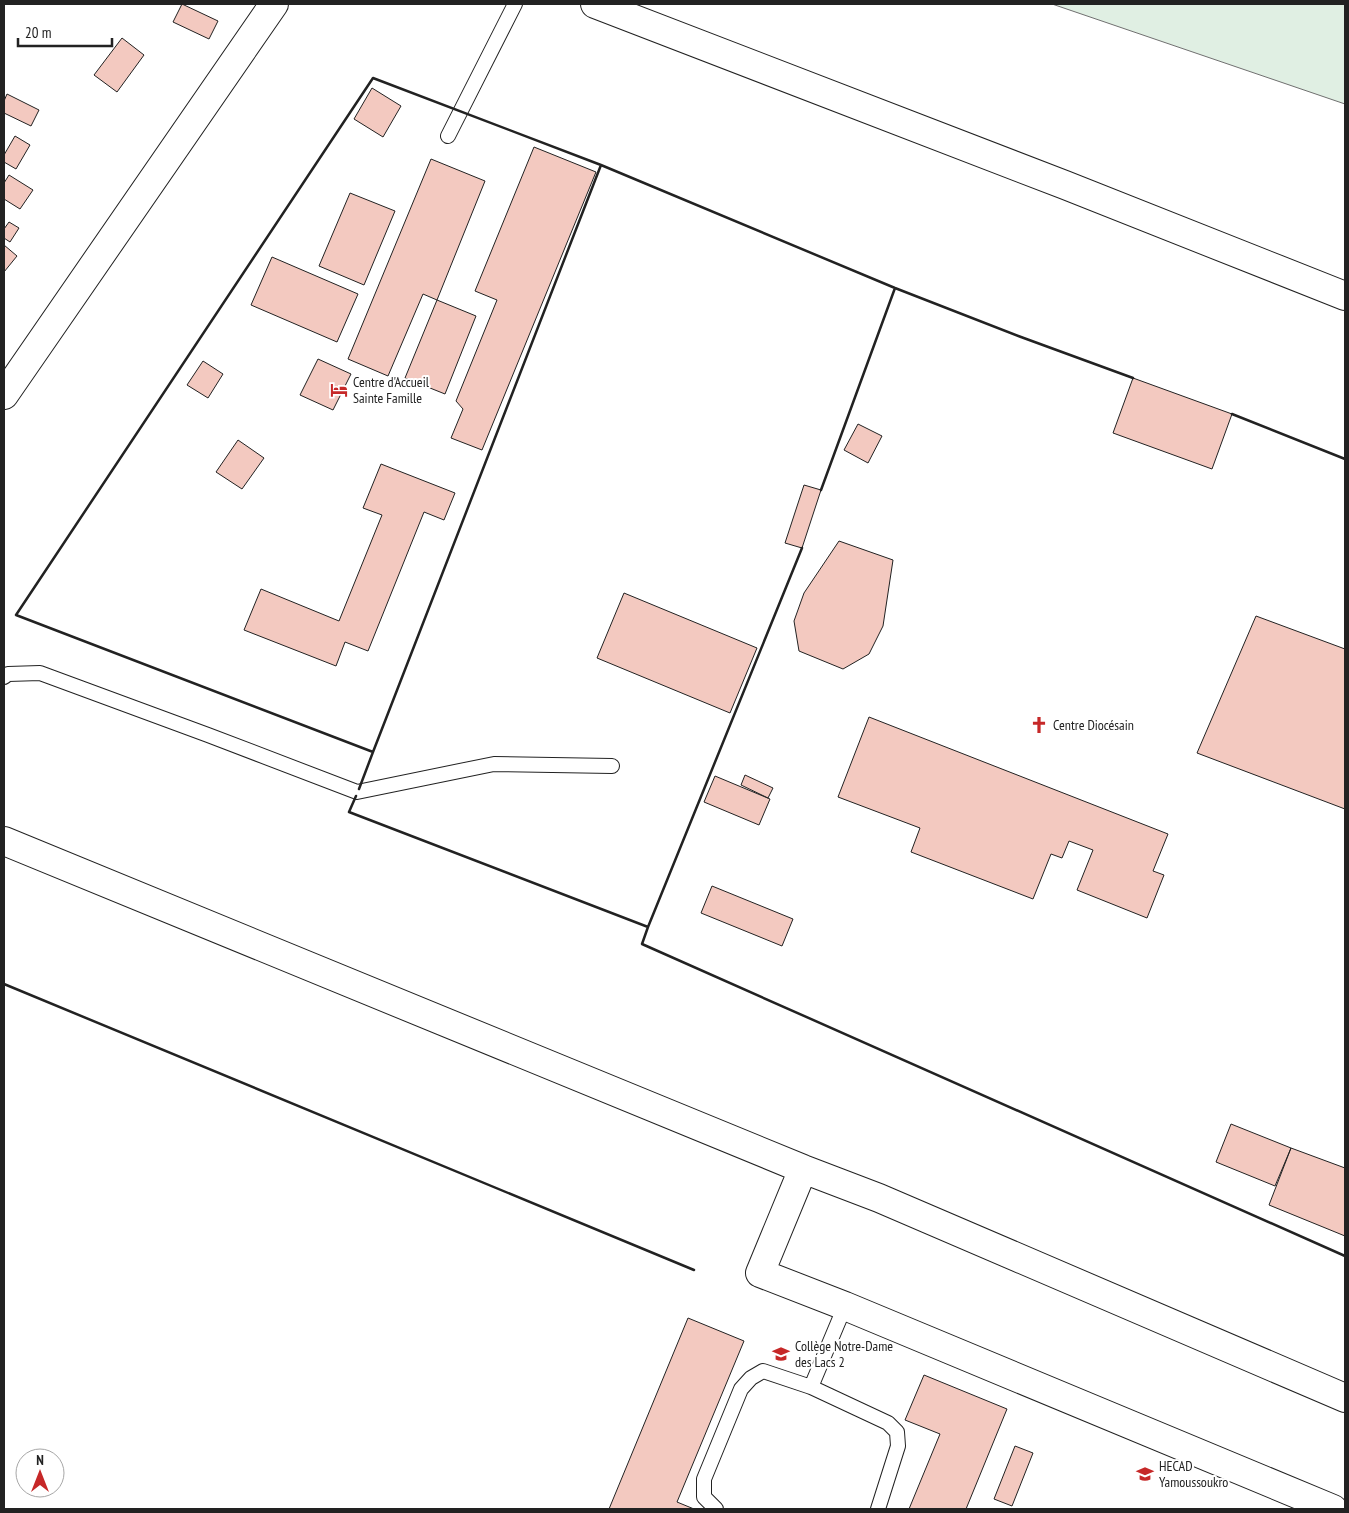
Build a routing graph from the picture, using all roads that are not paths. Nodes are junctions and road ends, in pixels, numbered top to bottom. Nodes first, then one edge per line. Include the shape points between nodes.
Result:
1 (274, 4) edge
2 (515, 4) edge
3 (595, 4) edge
4 (448, 136) dead end
5 (1345, 296) edge
6 (4, 394) edge
7 (4, 677) edge
8 (612, 766) dead end
9 (4, 841) edge
10 (803, 1169) junction
11 (845, 1306) junction
12 (810, 1387) junction
13 (1345, 1398) edge
14 (716, 1509) edge
15 (878, 1509) edge
16 (1334, 1509) edge

1 - 6 street
2 - 4 lane
3 - 5 street
7 - 8 lane via 8,674 40,673 357,792 494,764
9 - 10 street
10 - 11 street via 760,1272
10 - 13 street via 879,1198
11 - 12 lane
11 - 16 street
12 - 14 lane via 763,1372 751,1378 741,1389 704,1479 704,1498
12 - 15 lane via 888,1423 897,1432 898,1446

